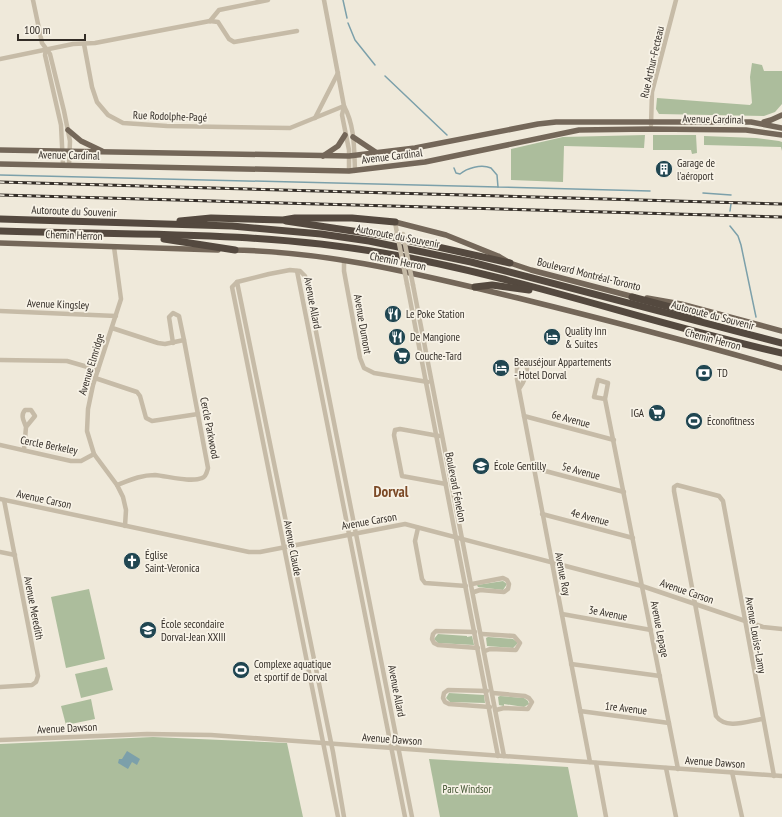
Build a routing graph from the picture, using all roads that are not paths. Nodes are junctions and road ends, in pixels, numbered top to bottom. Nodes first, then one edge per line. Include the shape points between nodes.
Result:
1 (33, 0) edge
2 (268, 0) edge
3 (324, 0) edge
4 (676, 0) edge
5 (210, 21) junction
6 (296, 31) dead end
7 (84, 44) junction
8 (46, 49) junction
9 (0, 58) edge
10 (338, 73) junction
11 (344, 106) junction
12 (782, 115) edge
13 (315, 118) junction
14 (651, 121) junction
15 (751, 122) junction
16 (650, 128) junction
17 (782, 128) edge
18 (68, 130) junction
19 (345, 134) junction
20 (782, 135) edge
21 (353, 137) junction
22 (0, 150) edge
23 (66, 151) junction
24 (104, 152) junction
25 (377, 153) junction
26 (323, 156) junction
27 (352, 156) junction
28 (0, 164) edge
29 (66, 165) junction
30 (352, 171) junction
31 (0, 220) edge
32 (282, 220) junction
33 (398, 222) junction
34 (142, 224) junction
35 (0, 231) edge
36 (400, 233) junction
37 (149, 235) junction
38 (0, 243) edge
39 (114, 247) junction
40 (235, 250) junction
41 (344, 261) junction
42 (510, 264) junction
43 (297, 270) junction
44 (237, 282) junction
45 (475, 288) junction
46 (552, 293) junction
47 (632, 297) junction
48 (0, 311) edge
49 (116, 316) junction
50 (112, 328) junction
51 (723, 329) junction
52 (782, 331) edge
53 (184, 340) junction
54 (173, 343) junction
55 (782, 343) edge
56 (782, 353) edge
57 (0, 360) edge
58 (322, 362) junction
59 (315, 363) junction
60 (782, 368) edge
61 (98, 370) junction
62 (95, 378) junction
63 (426, 382) junction
64 (432, 382) junction
65 (519, 389) junction
66 (605, 399) dead end
67 (198, 414) junction
68 (524, 416) junction
69 (26, 427) dead end
70 (437, 435) junction
71 (443, 436) junction
72 (614, 440) junction
73 (338, 444) junction
74 (0, 445) edge
75 (332, 445) junction
76 (24, 450) junction
77 (272, 452) junction
78 (265, 453) junction
79 (94, 454) junction
80 (534, 468) junction
81 (446, 484) junction
82 (117, 485) junction
83 (624, 492) junction
84 (2, 499) edge
85 (542, 514) junction
86 (125, 526) junction
87 (418, 528) junction
88 (356, 533) junction
89 (350, 534) junction
90 (457, 538) junction
91 (633, 538) junction
92 (463, 540) junction
93 (291, 546) junction
94 (284, 547) junction
95 (0, 552) edge
96 (14, 555) junction
97 (552, 564) junction
98 (472, 584) junction
99 (466, 586) junction
100 (642, 586) junction
101 (474, 592) junction
102 (694, 603) junction
103 (562, 614) junction
104 (745, 621) junction
105 (782, 629) edge
106 (651, 630) junction
107 (475, 632) junction
108 (482, 634) junction
109 (377, 640) junction
110 (370, 641) junction
111 (311, 646) junction
112 (304, 647) junction
113 (478, 648) junction
114 (485, 650) junction
115 (571, 664) junction
116 (660, 676) junction
117 (0, 687) edge
118 (487, 691) junction
119 (493, 693) junction
120 (490, 707) junction
121 (496, 710) junction
122 (580, 711) junction
123 (762, 719) junction
124 (669, 722) junction
125 (0, 740) edge
126 (324, 743) junction
127 (331, 743) junction
128 (391, 748) junction
129 (399, 748) junction
130 (498, 756) junction
131 (504, 756) junction
132 (590, 762) junction
133 (596, 763) junction
134 (666, 768) junction
135 (678, 769) junction
136 (732, 772) junction
137 (774, 776) junction
138 (782, 776) edge
139 (338, 817) edge
140 (344, 817) edge
141 (405, 817) edge
142 (412, 817) edge
143 (606, 817) edge
144 (676, 817) edge
145 (742, 817) edge

1 - 8 street via 42,43
2 - 5 street via 219,10
3 - 10 street
4 - 14 street, Rue Arthur-Fecteau via 652,92
5 - 6 street via 218,22 234,42
5 - 7 street
7 - 8 street
7 - 13 street, Rue Rodolphe-Pagé via 95,98 104,112 118,122 144,125 286,128
8 - 9 street
8 - 18 street via 50,54
8 - 23 street via 45,55
10 - 11 street
10 - 13 street
11 - 13 street, Rue Rodolphe-Pagé
11 - 19 street via 342,115
11 - 21 street via 349,114
12 - 15 main road via 769,121
14 - 15 main road, Avenue Cardinal
14 - 16 street, Rue Arthur-Fecteau
14 - 25 main road, Avenue Cardinal via 544,123
15 - 17 main road, Avenue Cardinal
16 - 20 main road, Avenue Cardinal via 750,130
16 - 30 main road, Avenue Cardinal via 571,131 425,162
18 - 23 street
18 - 24 main road via 81,141
19 - 26 main road via 338,146
19 - 27 street
21 - 25 main road
21 - 27 street
22 - 23 main road, Avenue Cardinal
23 - 24 main road, Avenue Cardinal
23 - 29 street
24 - 26 main road, Avenue Cardinal
25 - 27 main road, Avenue Cardinal
26 - 27 main road, Avenue Cardinal
27 - 30 street
28 - 29 main road, Avenue Cardinal
29 - 30 main road, Avenue Cardinal
31 - 34 highway, Autoroute du Souvenir
32 - 33 highway via 352,218
32 - 34 highway via 211,218
32 - 42 highway via 393,237
33 - 36 street, Boulevard Fénelon
33 - 42 main road, Boulevard Montréal-Toronto via 452,237 498,256
34 - 51 highway, Autoroute du Souvenir via 281,229 399,246 471,262
35 - 37 highway, Autoroute du Souvenir
36 - 63 street, Boulevard Fénelon, bridge
36 - 64 street, Boulevard Fénelon, bridge
37 - 40 highway via 182,243
37 - 46 highway, Autoroute du Souvenir via 255,239 356,249 450,266
38 - 39 main road, Chemin Herron
39 - 40 main road, Chemin Herron
39 - 49 street, Avenue Elmridge via 121,295
40 - 41 main road, Chemin Herron
41 - 45 main road, Chemin Herron via 400,270
41 - 63 street, Avenue Dumont via 360,358 364,368 374,373
42 - 47 main road, Boulevard Montréal-Toronto
43 - 44 street
43 - 58 street, Avenue Allard via 305,276
43 - 59 street, Avenue Allard
44 - 77 street, Avenue Claude
44 - 78 street, Avenue Claude via 232,287
45 - 46 highway via 492,286
45 - 60 main road, Chemin Herron
46 - 56 highway, Autoroute du Souvenir
47 - 51 highway via 674,308
47 - 52 main road, Boulevard Montréal-Toronto via 681,304
48 - 49 street, Avenue Kingsley
49 - 50 street, Avenue Elmridge
50 - 54 street via 158,343
50 - 61 street, Avenue Elmridge
51 - 55 highway, Autoroute du Souvenir
53 - 54 street
53 - 54 street, Cercle Parkwood via 179,316 173,313 169,317
53 - 67 street, Cercle Parkwood
57 - 61 street via 67,361
58 - 59 street
58 - 73 street, Avenue Allard
59 - 75 street, Avenue Allard
61 - 62 street, Avenue Elmridge
62 - 67 street via 137,392 146,418 152,421
62 - 79 street, Avenue Elmridge via 89,399 87,431
63 - 64 street, Avenue Dumont
63 - 70 street, Boulevard Fénelon
64 - 71 street, Boulevard Fénelon
65 - 65 street, Avenue Roy via 528,368 527,363 523,361 517,365
65 - 68 street, Avenue Roy
66 - 72 street, Avenue Lepage
67 - 82 street, Cercle Parkwood via 208,468 206,475 194,480 155,475 135,477
68 - 72 street, 6e Avenue
68 - 80 street, Avenue Roy
69 - 76 street
70 - 71 street
70 - 81 street, Boulevard Fénelon
70 - 81 street via 398,429 394,436 402,476
71 - 92 street, Boulevard Fénelon
72 - 83 street, Avenue Lepage
73 - 75 street
73 - 88 street, Avenue Allard
74 - 76 street, Cercle Berkeley
75 - 89 street, Avenue Allard
76 - 79 street, Cercle Berkeley via 71,461 81,461
77 - 78 street
77 - 93 street, Avenue Claude
78 - 94 street, Avenue Claude
79 - 82 street, Avenue Elmridge
80 - 83 street, 5e Avenue
80 - 85 street, Avenue Roy
81 - 90 street, Boulevard Fénelon
82 - 86 street, Avenue Elmridge via 125,504
83 - 91 street, Avenue Lepage
84 - 86 street, Avenue Carson
84 - 96 street, Avenue Meredith
85 - 91 street, 4e Avenue
85 - 97 street, Avenue Roy
86 - 94 street, Avenue Carson via 249,552
87 - 88 street, Avenue Carson via 399,524
87 - 90 street, Avenue Carson
87 - 99 street via 415,541 425,583
88 - 89 street, Avenue Carson
88 - 109 street, Avenue Allard
89 - 93 street, Avenue Carson
89 - 110 street, Avenue Allard
90 - 92 street, Avenue Carson
90 - 99 street, Boulevard Fénelon
91 - 100 street, Avenue Lepage
92 - 97 street, Avenue Carson
92 - 98 street, Boulevard Fénelon
93 - 94 street, Avenue Carson
93 - 111 street, Avenue Claude
94 - 112 street, Avenue Claude
95 - 96 street
96 - 117 street, Avenue Meredith via 38,676 32,685
97 - 100 street, Avenue Carson
97 - 103 street, Avenue Roy
98 - 101 street, Boulevard Fénelon
98 - 101 street via 503,578 509,584 504,592
99 - 107 street, Boulevard Fénelon
100 - 102 street, Avenue Carson
100 - 106 street, Avenue Lepage
101 - 108 street, Boulevard Fénelon
102 - 104 street, Avenue Carson
102 - 104 street, Avenue Louise-Lamy via 674,487 677,485 721,497
102 - 123 street via 716,716 730,724
103 - 106 street, 3e Avenue
103 - 115 street, Avenue Roy
104 - 105 street, Avenue Carson via 770,629
104 - 123 street, Avenue Louise-Lamy
106 - 116 street, Avenue Lepage
107 - 113 street, Boulevard Fénelon
107 - 113 street via 436,631 432,639 438,645
108 - 114 street, Boulevard Fénelon
108 - 114 street via 514,636 520,643 516,650
109 - 110 street
109 - 129 street, Avenue Allard
110 - 128 street, Avenue Allard
111 - 112 street
111 - 127 street, Avenue Claude
112 - 126 street, Avenue Claude
113 - 118 street, Boulevard Fénelon
114 - 119 street, Boulevard Fénelon
115 - 116 street
115 - 122 street, Avenue Roy
116 - 124 street, Avenue Lepage
118 - 120 street, Boulevard Fénelon
118 - 120 street via 448,690 443,698 448,704
119 - 121 street, Boulevard Fénelon
119 - 121 street via 525,696 531,700 528,709
120 - 130 street, Boulevard Fénelon
121 - 131 street, Boulevard Fénelon
122 - 124 street, 1re Avenue
122 - 132 street, Avenue Roy
123 - 137 street, Avenue Louise-Lamy
124 - 135 street, Avenue Lepage
125 - 126 street, Avenue Dawson via 186,734
126 - 127 street, Avenue Dawson
126 - 139 street, Avenue Claude
127 - 128 street, Avenue Dawson
127 - 140 street, Avenue Claude
128 - 129 street, Avenue Dawson
128 - 141 street, Avenue Allard
129 - 130 street, Avenue Dawson
129 - 142 street, Avenue Allard
130 - 131 street, Avenue Dawson
131 - 132 street, Avenue Dawson
132 - 133 street, Avenue Dawson
133 - 134 street, Avenue Dawson
133 - 143 street
134 - 135 street, Avenue Dawson
134 - 144 street
135 - 136 street, Avenue Dawson
136 - 137 street, Avenue Dawson
136 - 145 street
137 - 138 street, Avenue Dawson

